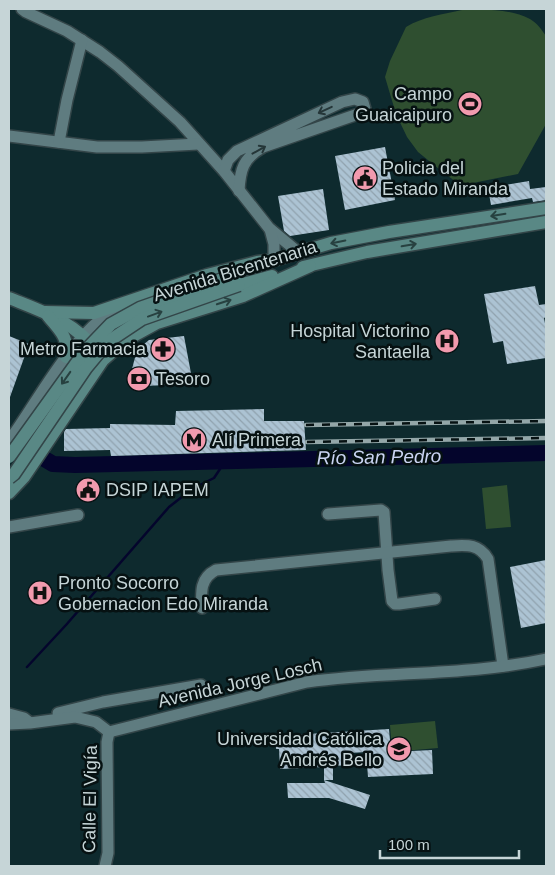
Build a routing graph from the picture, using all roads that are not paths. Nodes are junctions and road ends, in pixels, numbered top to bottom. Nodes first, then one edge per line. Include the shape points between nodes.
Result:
1 (22, 9) edge
2 (82, 40) junction
3 (9, 136) edge
4 (59, 142) junction
5 (198, 144) junction
6 (224, 171) junction
7 (239, 191) junction
8 (546, 208) edge
9 (546, 222) edge
10 (269, 228) junction
11 (299, 252) junction
12 (273, 260) junction
13 (310, 266) junction
14 (238, 279) junction
15 (9, 298) edge
16 (119, 306) junction
17 (45, 312) junction
18 (83, 336) junction
19 (66, 357) junction
20 (103, 360) junction
21 (9, 441) edge
22 (9, 458) edge
23 (9, 478) edge
24 (9, 493) edge
25 (328, 514) dead end
26 (78, 515) dead end
27 (9, 527) edge
28 (388, 552) junction
29 (435, 600) dead end
30 (202, 608) dead end
31 (546, 660) edge
32 (503, 666) junction
33 (201, 685) dead end
34 (9, 714) edge
35 (33, 723) junction
36 (9, 724) edge
37 (109, 732) junction
38 (105, 866) edge

1 - 2 street
2 - 4 street
2 - 5 street via 118,66 180,122
3 - 4 street
4 - 5 street via 106,147
5 - 6 street
6 - 7 street
7 -> 6 street via 244,163 254,152 361,113 365,109 363,102 342,102 237,150
7 - 10 street
8 -> 11 main road, Avenida Bicentenaria via 379,234
13 -> 9 main road, Avenida Bicentenaria via 367,252
10 - 11 street
10 - 12 street via 274,244
11 - 12 main road, Avenida Bicentenaria
12 - 14 main road, Avenida Bicentenaria
12 - 16 main road via 207,276
13 - 14 main road, Avenida Bicentenaria
20 -> 13 main road via 126,340 157,323 243,296
14 -> 22 main road, Avenida Bicentenaria, bridge via 140,308 111,324 86,350
23 -> 14 main road, Avenida Bicentenaria, bridge via 86,368 112,339 142,319
15 - 17 main road
16 - 17 main road via 94,313
16 - 18 street
17 - 18 main road
17 - 19 main road via 64,337
18 - 19 street
18 - 20 main road
19 - 21 street
20 - 24 main road via 24,477
25 - 28 street via 381,510 384,512
26 - 27 street
28 - 29 street via 392,601 395,604
28 - 30 street via 216,570 205,579 201,589
28 - 32 street via 464,545 483,550 488,559
31 - 32 street, Avenida Jorge Losch
32 - 37 street, Avenida Jorge Losch via 307,682
33 - 35 street via 102,702
34 - 35 street
35 - 36 street
35 - 37 street via 75,717 96,722
37 - 38 street, Calle El Vigía via 108,853

